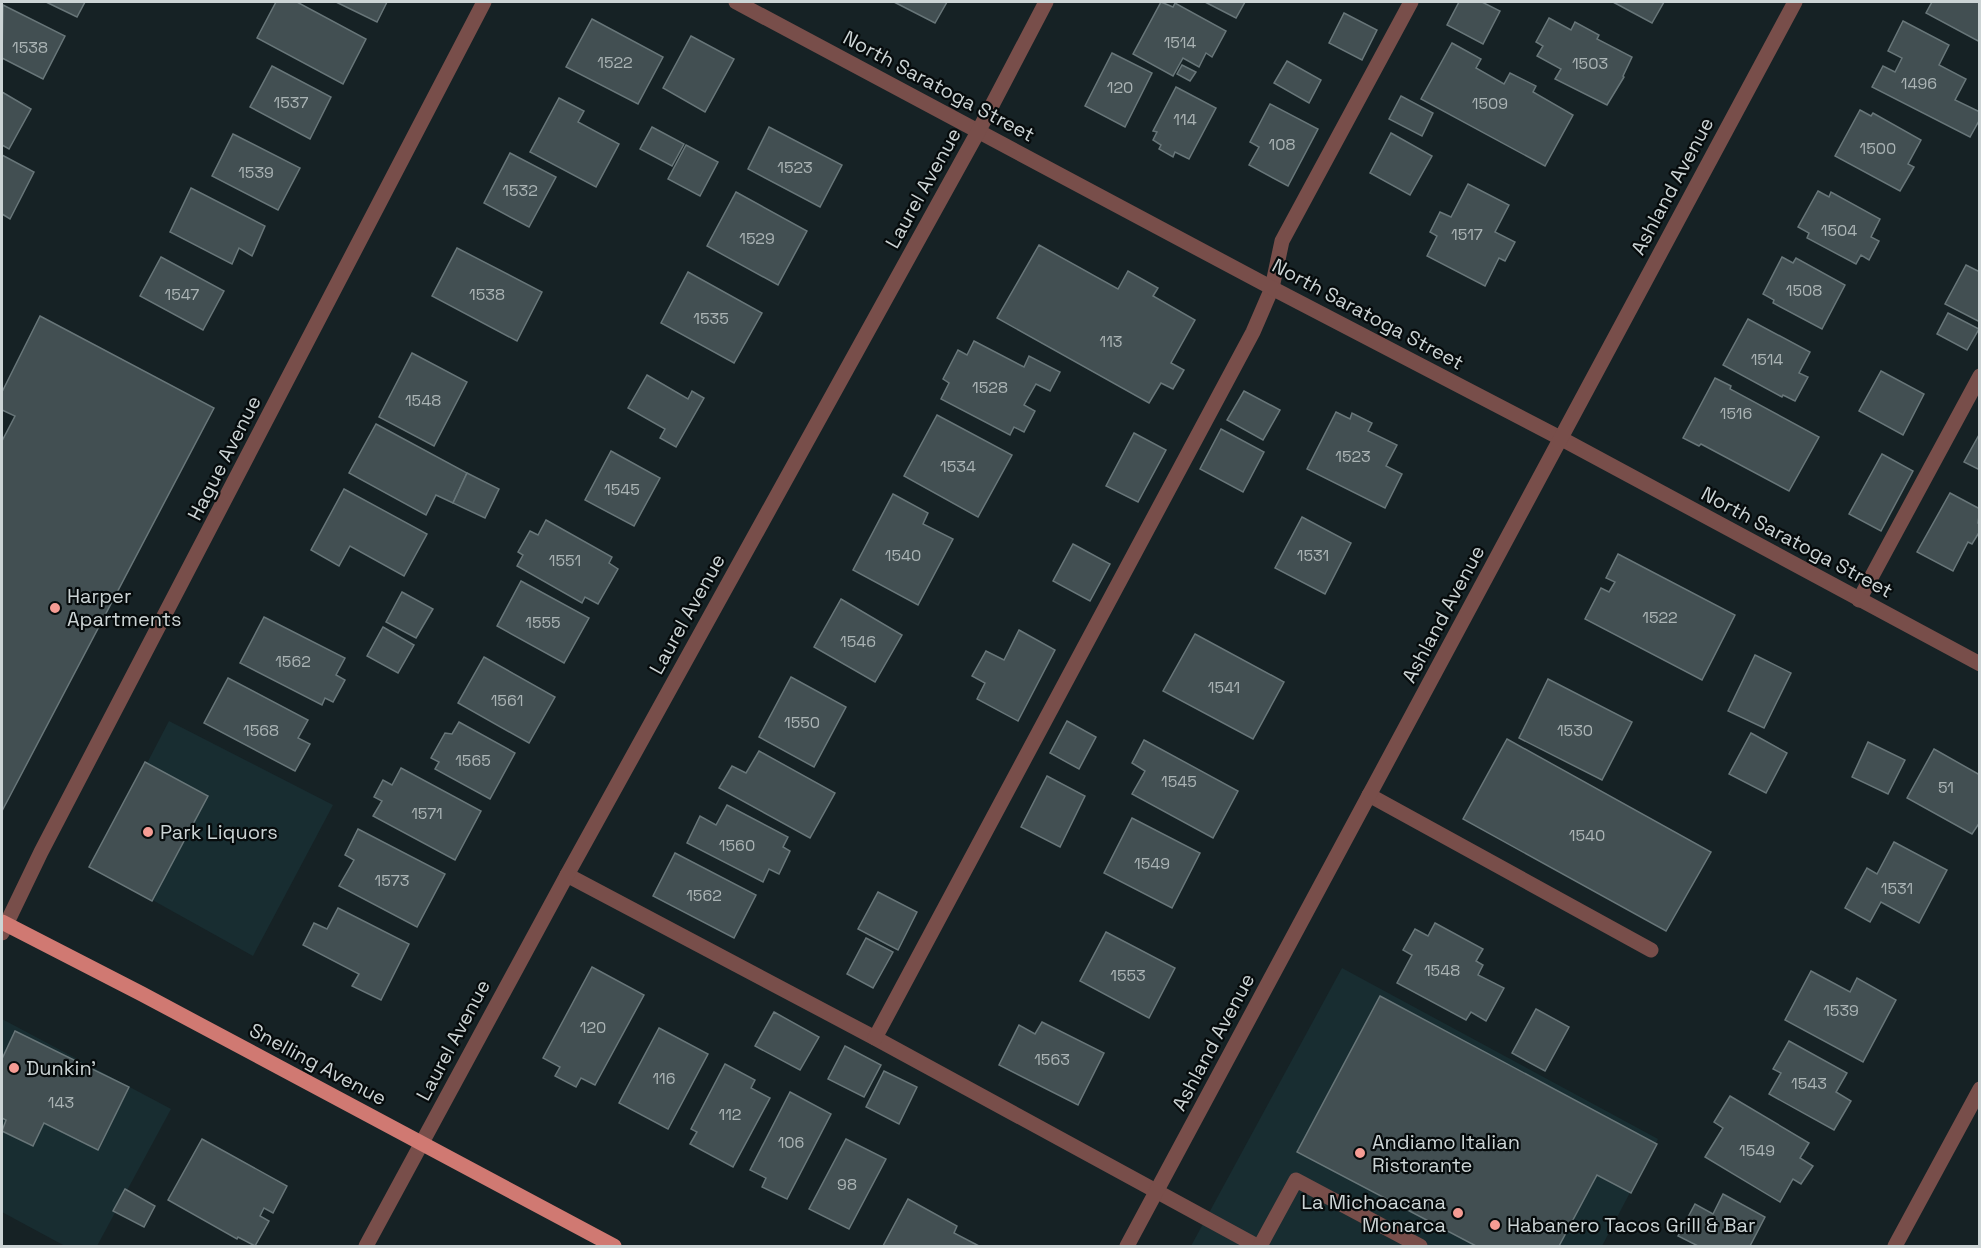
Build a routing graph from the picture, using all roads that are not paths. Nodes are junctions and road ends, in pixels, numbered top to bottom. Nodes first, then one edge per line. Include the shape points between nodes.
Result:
1 (484, 2) edge
2 (736, 2) edge
3 (1046, 2) edge
4 (1411, 2) edge
5 (1795, 2) edge
6 (979, 130) junction
7 (1272, 288) junction
8 (1980, 376) edge
9 (1562, 439) junction
10 (1859, 600) junction
11 (1980, 664) edge
12 (1369, 795) junction
13 (567, 874) junction
14 (3, 927) edge
15 (1651, 950) dead end
16 (875, 1038) junction
17 (1980, 1089) edge
18 (421, 1143) junction
19 (1157, 1191) junction
20 (1395, 1240) edge
21 (366, 1246) edge
22 (614, 1246) edge
23 (1128, 1246) edge
24 (1258, 1246) edge
25 (1420, 1246) edge
26 (1895, 1246) edge

1 - 14 street, Hague Avenue
2 - 6 street, North Saratoga Street
3 - 6 street, Laurel Avenue
4 - 7 street via 1282,241
5 - 9 street, Ashland Avenue
6 - 7 street, North Saratoga Street
6 - 13 street, Laurel Avenue
7 - 9 street, North Saratoga Street
7 - 16 street via 1253,332
8 - 10 street
9 - 10 street, North Saratoga Street
9 - 12 street, Ashland Avenue
10 - 11 street, North Saratoga Street
12 - 15 street
12 - 19 street, Ashland Avenue
13 - 16 street
13 - 18 street, Laurel Avenue
14 - 18 main road, Snelling Avenue via 142,994
16 - 19 street
17 - 26 street
18 - 21 street, Laurel Avenue
18 - 22 main road, Snelling Avenue
19 - 23 street, Ashland Avenue
19 - 24 street
20 - 24 street via 1296,1180
20 - 25 street

